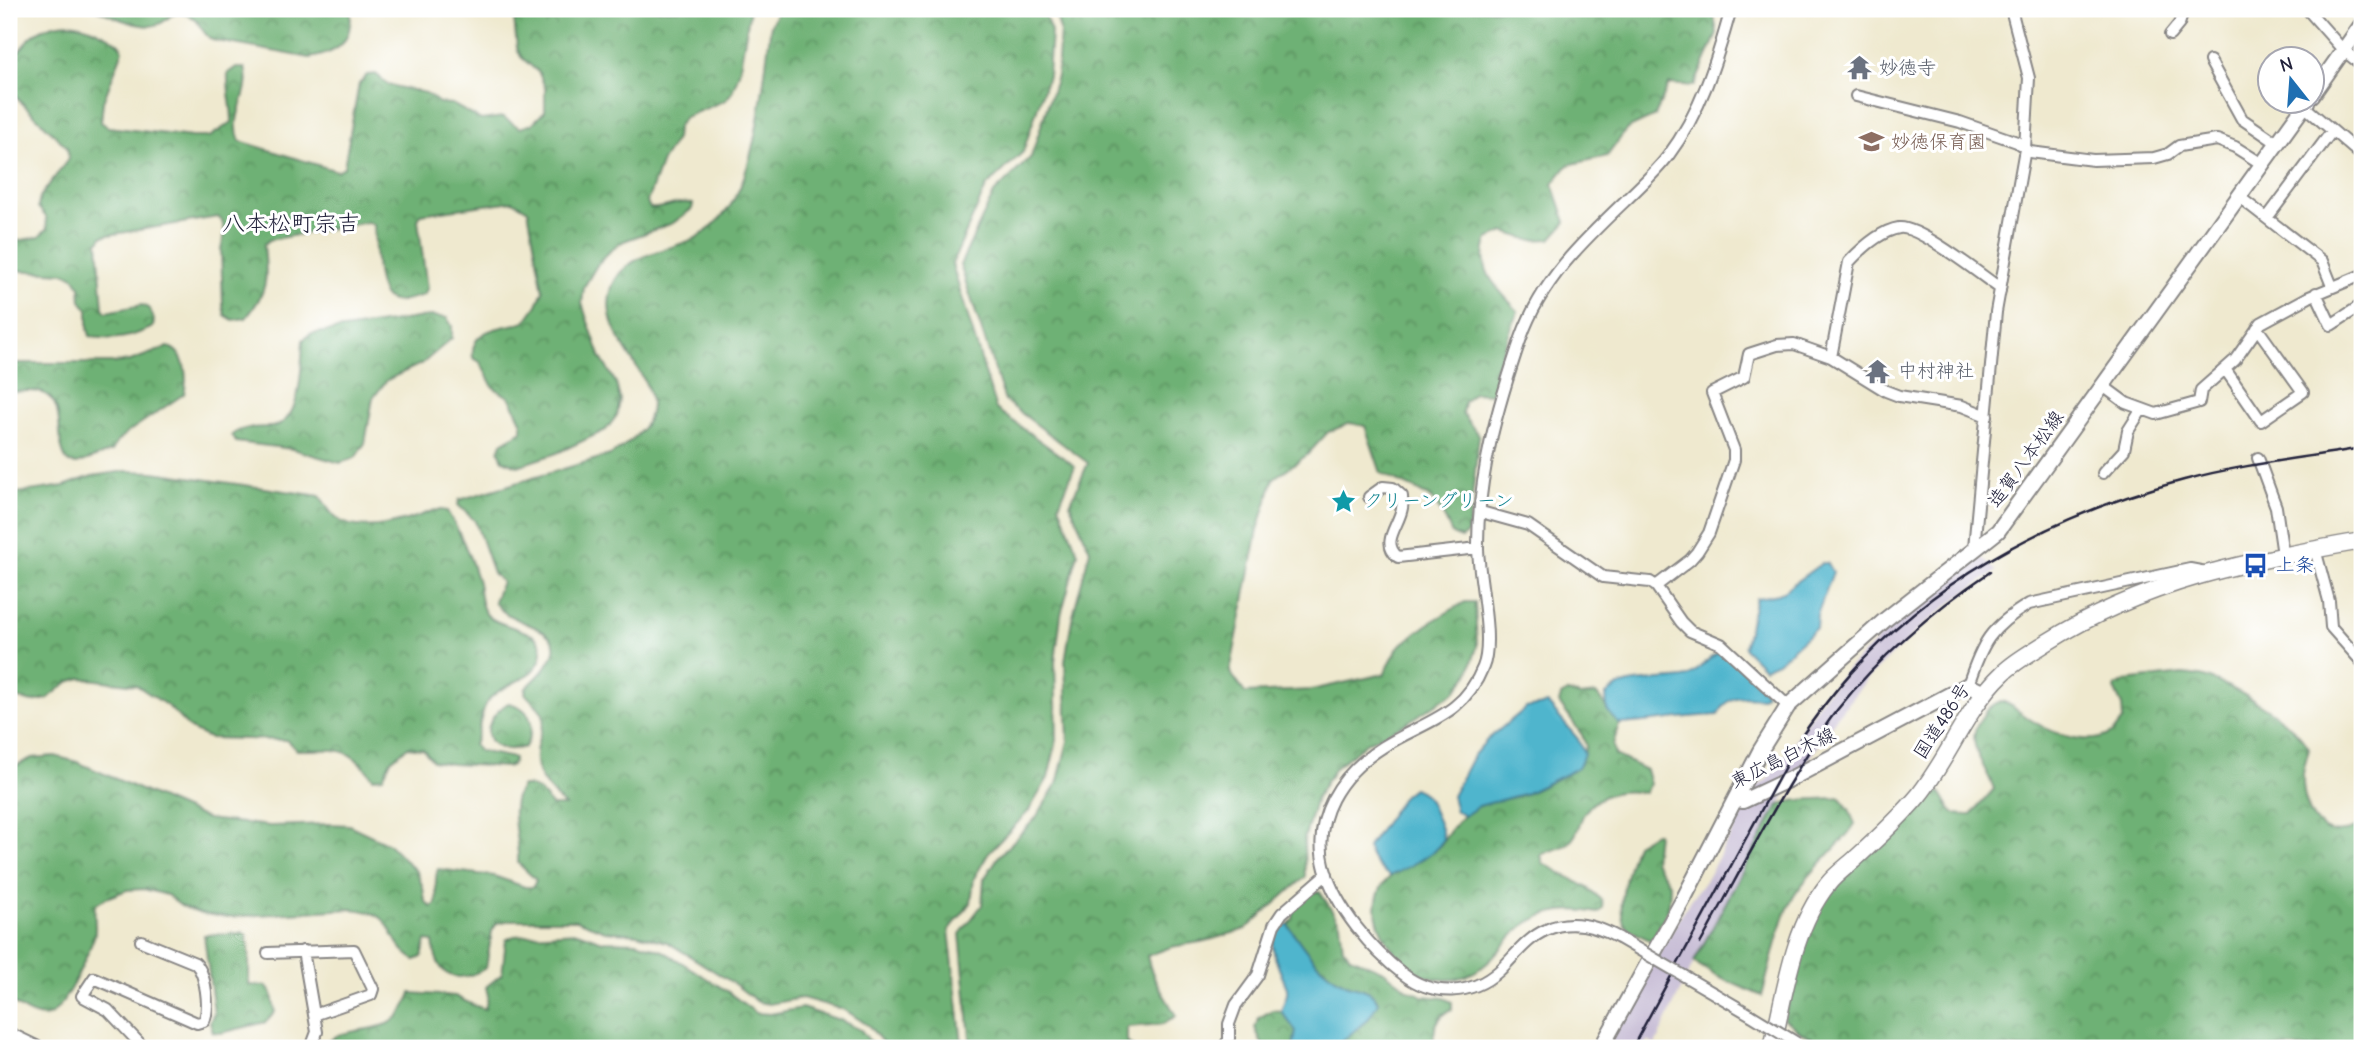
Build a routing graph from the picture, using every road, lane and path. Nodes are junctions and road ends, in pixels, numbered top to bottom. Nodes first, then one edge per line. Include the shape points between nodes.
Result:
1 (1731, 9) edge
2 (2011, 9) edge
3 (2184, 9) edge
4 (2307, 9) edge
5 (2362, 24) edge
6 (2170, 35) dead end
7 (2343, 50) junction
8 (2210, 61) dead end
9 (2362, 65) edge
10 (2326, 74) edge
11 (1856, 96) dead end
12 (2296, 116) edge
13 (2320, 116) edge
14 (2332, 131) junction
15 (2277, 143) junction
16 (2025, 149) junction
17 (2362, 156) edge
18 (2262, 164) junction
19 (2238, 196) junction
20 (2267, 218) junction
21 (2362, 275) edge
22 (2332, 286) junction
23 (2000, 291) junction
24 (2316, 293) junction
25 (2362, 305) edge
26 (2257, 328) junction
27 (1831, 357) junction
28 (2225, 369) junction
29 (2103, 386) junction
30 (2142, 409) junction
31 (1987, 416) junction
32 (2258, 458) dead end
33 (2103, 473) dead end
34 (1369, 497) dead end
35 (1480, 512) junction
36 (2362, 541) edge
37 (1478, 548) junction
38 (1974, 548) junction
39 (2315, 549) junction
40 (2283, 555) junction
41 (2207, 572) junction
42 (1656, 586) junction
43 (2362, 662) edge
44 (1968, 685) junction
45 (1984, 693) junction
46 (1788, 706) junction
47 (1736, 799) junction
48 (1326, 874) junction
49 (141, 941) dead end
50 (303, 951) junction
51 (268, 953) dead end
52 (314, 1015) junction
53 (9, 1035) edge
54 (1801, 1046) edge
55 (36, 1048) edge
56 (144, 1048) edge
57 (312, 1048) edge
58 (1223, 1048) edge
59 (1601, 1048) edge
60 (1772, 1048) edge

1 - 35 street via 1707,87 1689,126 1653,173 1563,263 1534,309 1521,338 1490,448
2 - 16 street via 2029,78
3 - 6 street
4 - 7 street
5 - 7 main road, 造賀八本松線
7 - 9 street
7 - 10 main road, 造賀八本松線
8 - 15 street via 2242,119
11 - 16 street via 1960,122
12 - 15 main road, 造賀八本松線
13 - 14 street
14 - 17 street
14 - 20 street
15 - 18 main road, 造賀八本松線
16 - 18 street via 2093,160 2154,158 2179,146 2217,139
16 - 23 street
18 - 19 main road, 造賀八本松線
19 - 20 street
19 - 29 main road, 造賀八本松線
20 - 22 street via 2322,261
21 - 22 street
22 - 24 street
23 - 27 street via 1907,227 1885,232 1849,262
23 - 31 street
24 - 25 street via 2331,325
24 - 26 street
26 - 28 street
26 - 28 street via 2303,392 2262,421
27 - 31 street via 1899,396 1962,406
27 - 42 street via 1794,344 1777,345 1749,354 1744,377 1712,393 1734,460 1709,533 1690,560
28 - 30 street via 2201,390 2199,402 2156,414
29 - 30 street
29 - 38 main road, 造賀八本松線 via 1998,531
30 - 33 street via 2128,431 2124,450
31 - 38 street
32 - 40 street via 2276,507
34 - 37 street via 1383,487 1402,496 1389,542 1398,557
35 - 37 street
35 - 42 street via 1528,525 1603,577 1643,580
36 - 39 highway, 国道486号
37 - 48 street via 1486,662 1469,695 1454,708 1382,747 1338,788 1321,829
38 - 46 main road, 造賀八本松線
39 - 40 highway, 国道486号
39 - 43 street via 2333,631
40 - 41 highway, 国道486号
41 - 44 street via 2190,569 2029,604 2011,614 1980,649
41 - 45 highway, 国道486号 via 2113,607 2067,630 2004,671
42 - 46 street via 1690,631 1721,644
44 - 45 main road
44 - 47 main road, 東広島白木線 via 1794,777 1743,801
45 - 60 highway, 国道486号 via 1920,794 1830,881 1808,913
46 - 47 main road, 造賀八本松線
47 - 59 main road, 東広島白木線
48 - 54 street, bridge via 1363,933 1404,974 1432,990 1478,985 1546,929 1580,923 1603,930
48 - 58 street via 1274,925 1258,975 1236,1005 1229,1024 1230,1040
49 - 56 street via 201,968 208,1013 197,1023 94,978 82,996 108,1010
50 - 51 street
50 - 52 street
50 - 52 street via 354,950 373,989 371,995
52 - 57 street via 317,1032
53 - 55 main road

